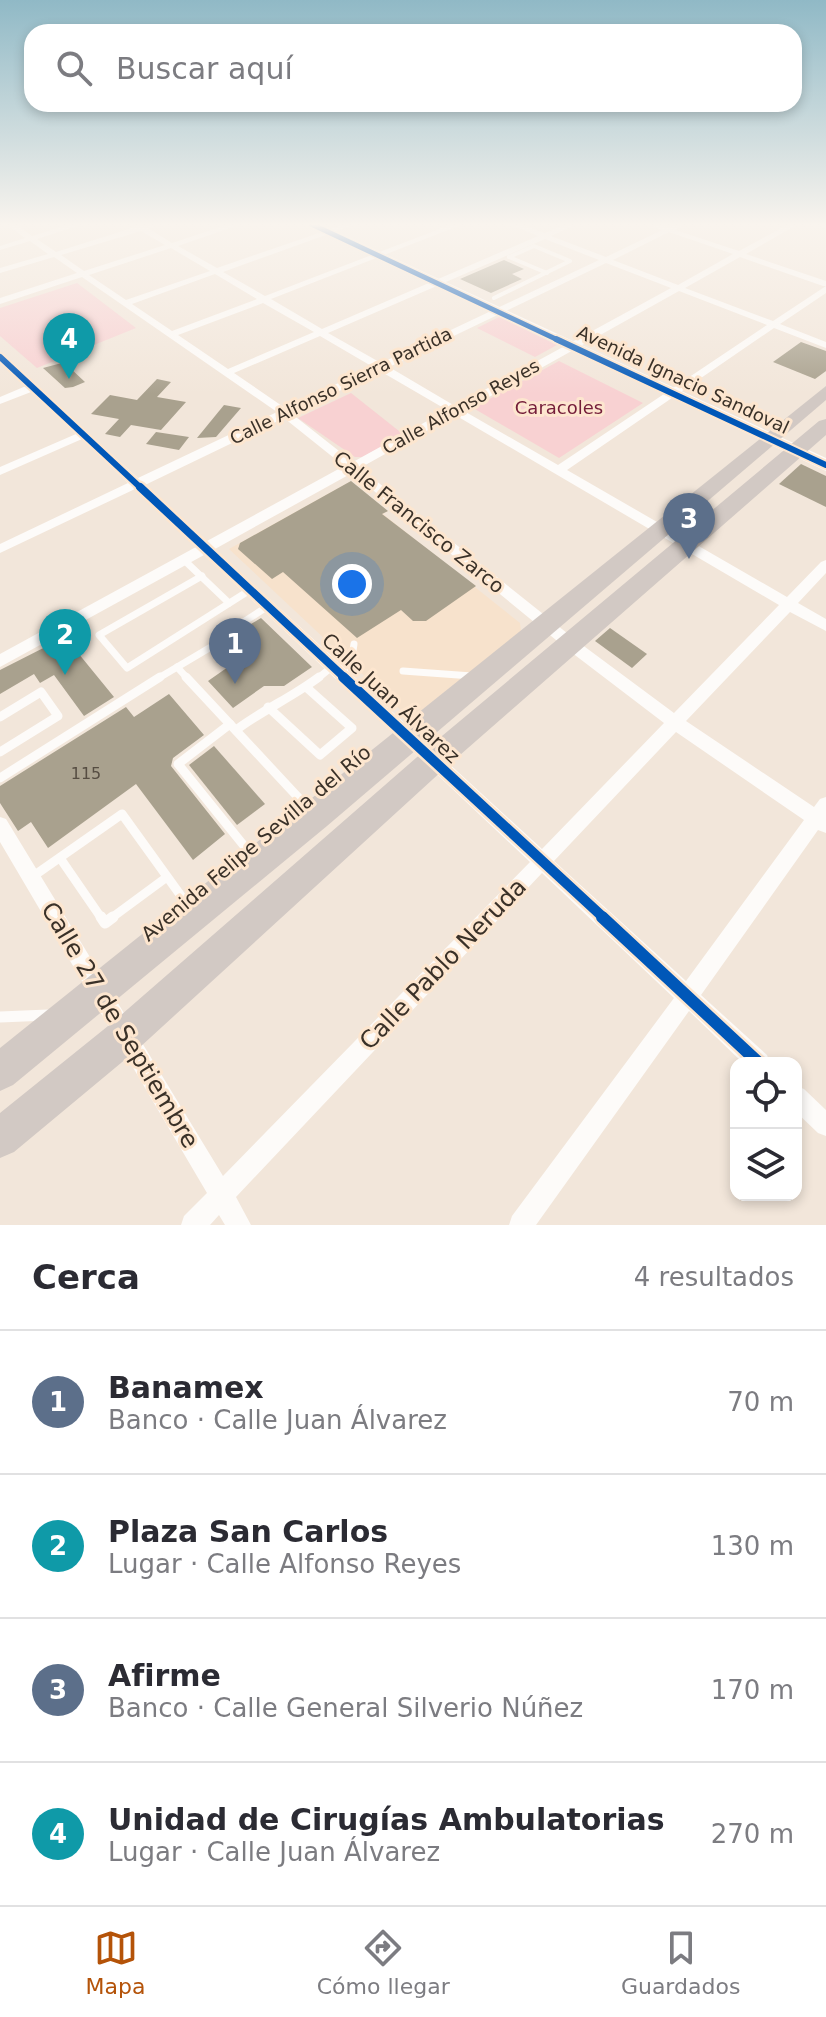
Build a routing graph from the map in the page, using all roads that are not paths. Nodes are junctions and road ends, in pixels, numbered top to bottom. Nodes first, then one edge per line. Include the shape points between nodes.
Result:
1 (65, 280) edge
2 (93, 280) edge
3 (193, 280) edge
4 (231, 280) edge
5 (313, 280) edge
6 (443, 280) joint
7 (533, 280) edge
8 (563, 280) edge
9 (660, 280) edge
10 (691, 280) edge
11 (826, 286) edge
12 (678, 287) junction
13 (517, 288) junction
14 (532, 295) junction
15 (264, 299) junction
16 (0, 301) edge
17 (505, 302) junction
18 (126, 303) junction
19 (773, 324) junction
20 (321, 332) junction
21 (171, 335) junction
22 (578, 343) junction
23 (826, 345) edge
24 (0, 357) edge
25 (381, 367) junction
26 (227, 373) junction
27 (33, 387) junction
28 (677, 388) junction
29 (826, 391) edge
30 (0, 401) edge
31 (456, 410) junction
32 (285, 413) junction
33 (84, 434) junction
34 (801, 439) edge
35 (826, 465) edge
36 (352, 467) junction
37 (559, 470) junction
38 (0, 471) edge
39 (136, 484) junction
40 (660, 529) junction
41 (686, 545) junction
42 (205, 548) junction
43 (0, 549) edge
44 (184, 560) junction
45 (826, 565) edge
46 (202, 576) junction
47 (250, 590) junction
48 (229, 603) junction
49 (788, 604) junction
50 (268, 606) junction
51 (546, 624) junction
52 (826, 626) edge
53 (233, 629) dead end
54 (354, 644) dead end
55 (572, 645) junction
56 (232, 659) dead end
57 (0, 661) edge
58 (333, 666) junction
59 (177, 667) junction
60 (403, 671) dead end
61 (482, 676) junction
62 (349, 681) junction
63 (306, 687) junction
64 (268, 707) junction
65 (0, 717) edge
66 (675, 722) junction
67 (233, 727) junction
68 (409, 737) junction
69 (0, 752) edge
70 (434, 760) junction
71 (0, 778) edge
72 (316, 816) junction
73 (823, 816) edge
74 (0, 825) edge
75 (60, 858) junction
76 (542, 861) junction
77 (258, 864) junction
78 (167, 877) junction
79 (31, 878) junction
80 (196, 915) junction
81 (100, 993) junction
82 (687, 996) junction
83 (75, 1013) junction
84 (0, 1017) edge
85 (126, 1035) junction
86 (753, 1057) edge
87 (0, 1072) edge
88 (802, 1103) edge
89 (826, 1125) edge
90 (0, 1138) edge
91 (222, 1195) junction
92 (193, 1225) edge
93 (239, 1225) edge
94 (521, 1225) edge

1 - 16 street
2 - 18 street, Calle Francisco Zarco
3 - 18 street
4 - 15 street
5 - 15 street
6 - 17 main road, Avenida Ignacio Sandoval
6 - 20 street
7 - 13 lane
8 - 14 street, Calle Alfonso Sierra Partida
9 - 12 street
10 - 12 street, Calle Alfonso Reyes
11 - 19 street
12 - 19 street
12 - 22 street, Calle Alfonso Reyes
13 - 14 lane
13 - 17 lane
14 - 17 street, Calle Alfonso Sierra Partida
15 - 20 street
15 - 21 street
17 - 22 main road, Avenida Ignacio Sandoval
17 - 25 street, Calle Alfonso Sierra Partida
18 - 21 street, Calle Francisco Zarco
19 - 23 street
19 - 28 street
20 - 25 street
20 - 26 street
21 - 26 street, Calle Francisco Zarco
22 - 28 main road, Avenida Ignacio Sandoval
22 - 31 street, Calle Alfonso Reyes
24 - 27 street, Calle Juan Álvarez
25 - 31 street
25 - 32 street, Calle Alfonso Sierra Partida
26 - 32 street, Calle Francisco Zarco
27 - 30 street
27 - 33 street, Calle Juan Álvarez
28 - 34 main road, Avenida Ignacio Sandoval
28 - 37 street
29 - 34 main road, Avenida Felipe Sevilla del Río
31 - 36 street, Calle Alfonso Reyes
31 - 37 street
32 - 36 street, Calle Francisco Zarco
32 - 39 street, Calle Alfonso Sierra Partida
33 - 38 street
33 - 39 street, Calle Juan Álvarez
34 - 35 main road, Avenida Ignacio Sandoval
34 - 40 main road, Avenida Felipe Sevilla del Río
34 - 41 main road, Avenida Felipe Sevilla del Río
36 - 42 street, Calle Alfonso Reyes
36 - 51 street, Calle Francisco Zarco
37 - 40 street
39 - 42 street, Calle Juan Álvarez
39 - 43 street, Calle Alfonso Sierra Partida
40 - 41 street
40 - 51 main road, Avenida Felipe Sevilla del Río
41 - 49 street
41 - 55 main road, Avenida Felipe Sevilla del Río
42 - 44 street, Calle Alfonso Reyes
42 - 47 street, Calle Juan Álvarez
44 - 46 lane
44 - 57 street, Calle Alfonso Reyes
45 - 49 street, Calle Pablo Neruda
46 - 48 lane
46 - 48 lane via 99,635 127,668
47 - 48 lane
47 - 50 street, Calle Juan Álvarez
49 - 52 street
49 - 66 street, Calle Pablo Neruda
50 - 53 lane
50 - 58 street, Calle Juan Álvarez
51 - 55 street, Calle Francisco Zarco
51 - 61 main road, Avenida Felipe Sevilla del Río
54 - 62 lane
55 - 66 street, Calle Francisco Zarco
55 - 70 main road, Avenida Felipe Sevilla del Río
56 - 59 lane via 216,644
58 - 62 street, Calle Juan Álvarez
58 - 63 lane
59 - 67 lane
59 - 71 lane
60 - 61 lane
61 - 68 main road, Avenida Felipe Sevilla del Río
62 - 68 street, Calle Juan Álvarez
63 - 64 lane via 283,704
63 - 64 lane via 352,728 320,755
64 - 67 lane
65 - 69 lane via 41,692 58,716
66 - 73 street, Calle Francisco Zarco
66 - 76 street, Calle Pablo Neruda
67 - 72 lane
67 - 77 lane via 178,764
68 - 70 street, Calle Juan Álvarez
68 - 72 main road, Avenida Felipe Sevilla del Río
70 - 76 street, Calle Juan Álvarez
70 - 85 main road, Avenida Felipe Sevilla del Río
72 - 77 main road, Avenida Felipe Sevilla del Río
73 - 82 street
74 - 79 street, Calle 27 de Septiembre
75 - 78 lane via 122,814
75 - 78 lane via 105,923
75 - 79 lane
76 - 82 street, Calle Juan Álvarez
76 - 91 street, Calle Pablo Neruda
77 - 80 main road, Avenida Felipe Sevilla del Río
78 - 80 lane
79 - 81 street, Calle 27 de Septiembre
80 - 81 main road, Avenida Felipe Sevilla del Río
81 - 83 main road, Avenida Felipe Sevilla del Río
81 - 85 street, Calle 27 de Septiembre
82 - 86 street, Calle Juan Álvarez
82 - 94 street
83 - 84 lane
83 - 87 main road, Avenida Felipe Sevilla del Río
85 - 90 main road, Avenida Felipe Sevilla del Río
85 - 91 street, Calle 27 de Septiembre
88 - 89 street
91 - 92 street, Calle Pablo Neruda
91 - 93 street, Calle 27 de Septiembre

